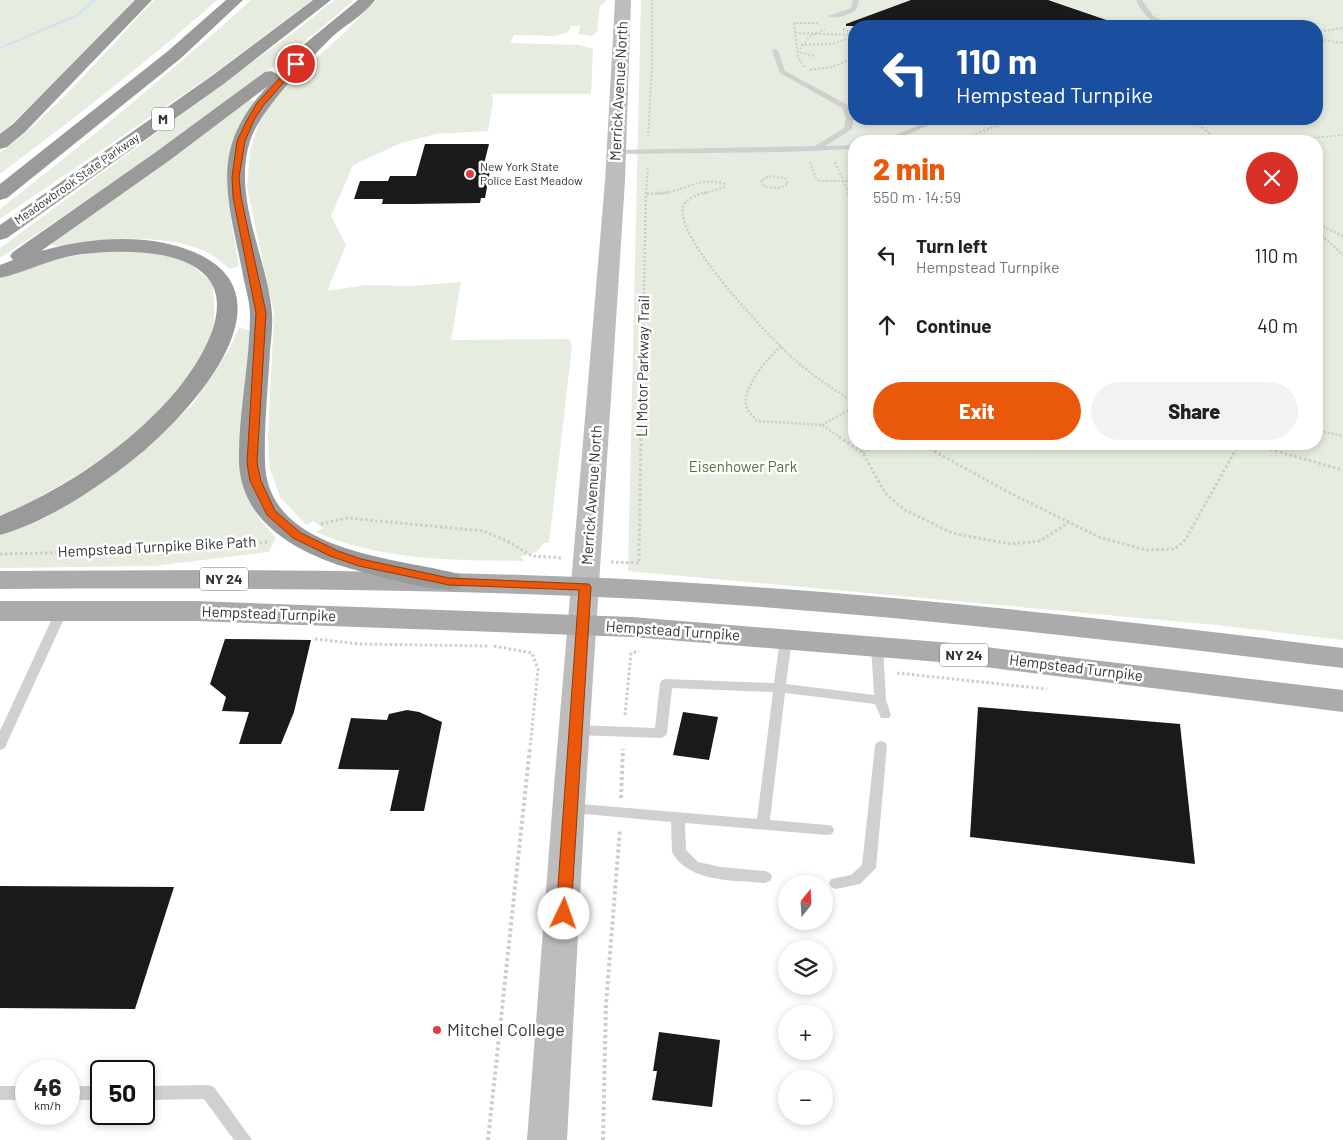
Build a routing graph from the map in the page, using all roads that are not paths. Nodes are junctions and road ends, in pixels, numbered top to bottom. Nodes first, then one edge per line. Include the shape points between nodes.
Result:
1 (144, 0) edge
2 (235, 0) edge
3 (323, 0) edge
4 (367, 0) edge
5 (623, 0) edge
6 (856, 0) edge
7 (1139, 0) edge
8 (831, 16) dead end
9 (1153, 20) edge
10 (322, 39) junction
11 (775, 51) dead end
12 (848, 109) edge
13 (849, 125) edge
14 (925, 125) edge
15 (900, 135) edge
16 (0, 143) edge
17 (848, 148) edge
18 (811, 151) junction
19 (617, 152) junction
20 (0, 194) edge
21 (0, 234) edge
22 (0, 271) edge
23 (0, 526) edge
24 (0, 580) edge
25 (449, 582) junction
26 (585, 587) junction
27 (62, 610) junction
28 (0, 611) edge
29 (582, 624) junction
30 (786, 639) junction
31 (1343, 658) edge
32 (878, 659) junction
33 (780, 688) junction
34 (880, 700) junction
35 (1343, 701) edge
36 (884, 714) dead end
37 (574, 730) junction
38 (0, 745) edge
39 (882, 746) dead end
40 (570, 808) junction
41 (678, 816) junction
42 (763, 823) junction
43 (827, 830) dead end
44 (765, 877) dead end
45 (836, 883) dead end
46 (155, 1092) edge
47 (0, 1093) edge
48 (15, 1093) edge
49 (244, 1140) edge
50 (547, 1140) edge

1 - 16 highway via 19,128
2 - 20 highway via 174,55
3 - 21 highway, Meadowbrook State Parkway / M via 219,79
4 - 10 highway
5 - 19 main road, Merrick Avenue North
6 - 8 lane via 854,9
7 - 9 lane via 1147,16
10 - 22 highway
10 - 25 highway via 255,112 241,141 237,197 261,313 252,463 256,481 271,512 310,544 359,562
11 - 12 lane via 782,72
13 - 18 lane
14 - 15 lane
17 - 18 lane
18 - 19 lane
19 - 26 main road, Merrick Avenue North
22 - 23 highway via 75,249 131,245 172,251 199,261 215,272 226,291 227,317 216,350 197,382 154,429 119,459 62,496
24 - 25 main road, NY 24
25 - 26 main road, NY 24
26 - 29 main road, Merrick Avenue North
26 - 31 main road, NY 24 via 896,608
27 - 28 main road, Hempstead Turnpike / NY 24
27 - 29 main road, Hempstead Turnpike / NY 24 via 196,611
27 - 38 lane
29 - 30 main road, Hempstead Turnpike / NY 24
29 - 37 main road, Merrick Avenue North
30 - 32 main road, Hempstead Turnpike / NY 24
30 - 33 lane
32 - 34 lane
32 - 35 main road, Hempstead Turnpike / NY 24
33 - 34 lane
33 - 37 lane via 666,683 661,733
33 - 42 lane
34 - 36 lane
37 - 40 main road, Merrick Avenue North
39 - 45 lane via 870,868 855,880
40 - 41 lane
40 - 50 main road, Merrick Avenue North
41 - 42 lane
41 - 44 lane via 679,852 694,867 721,874
42 - 43 lane
46 - 49 lane via 208,1092
47 - 48 lane

